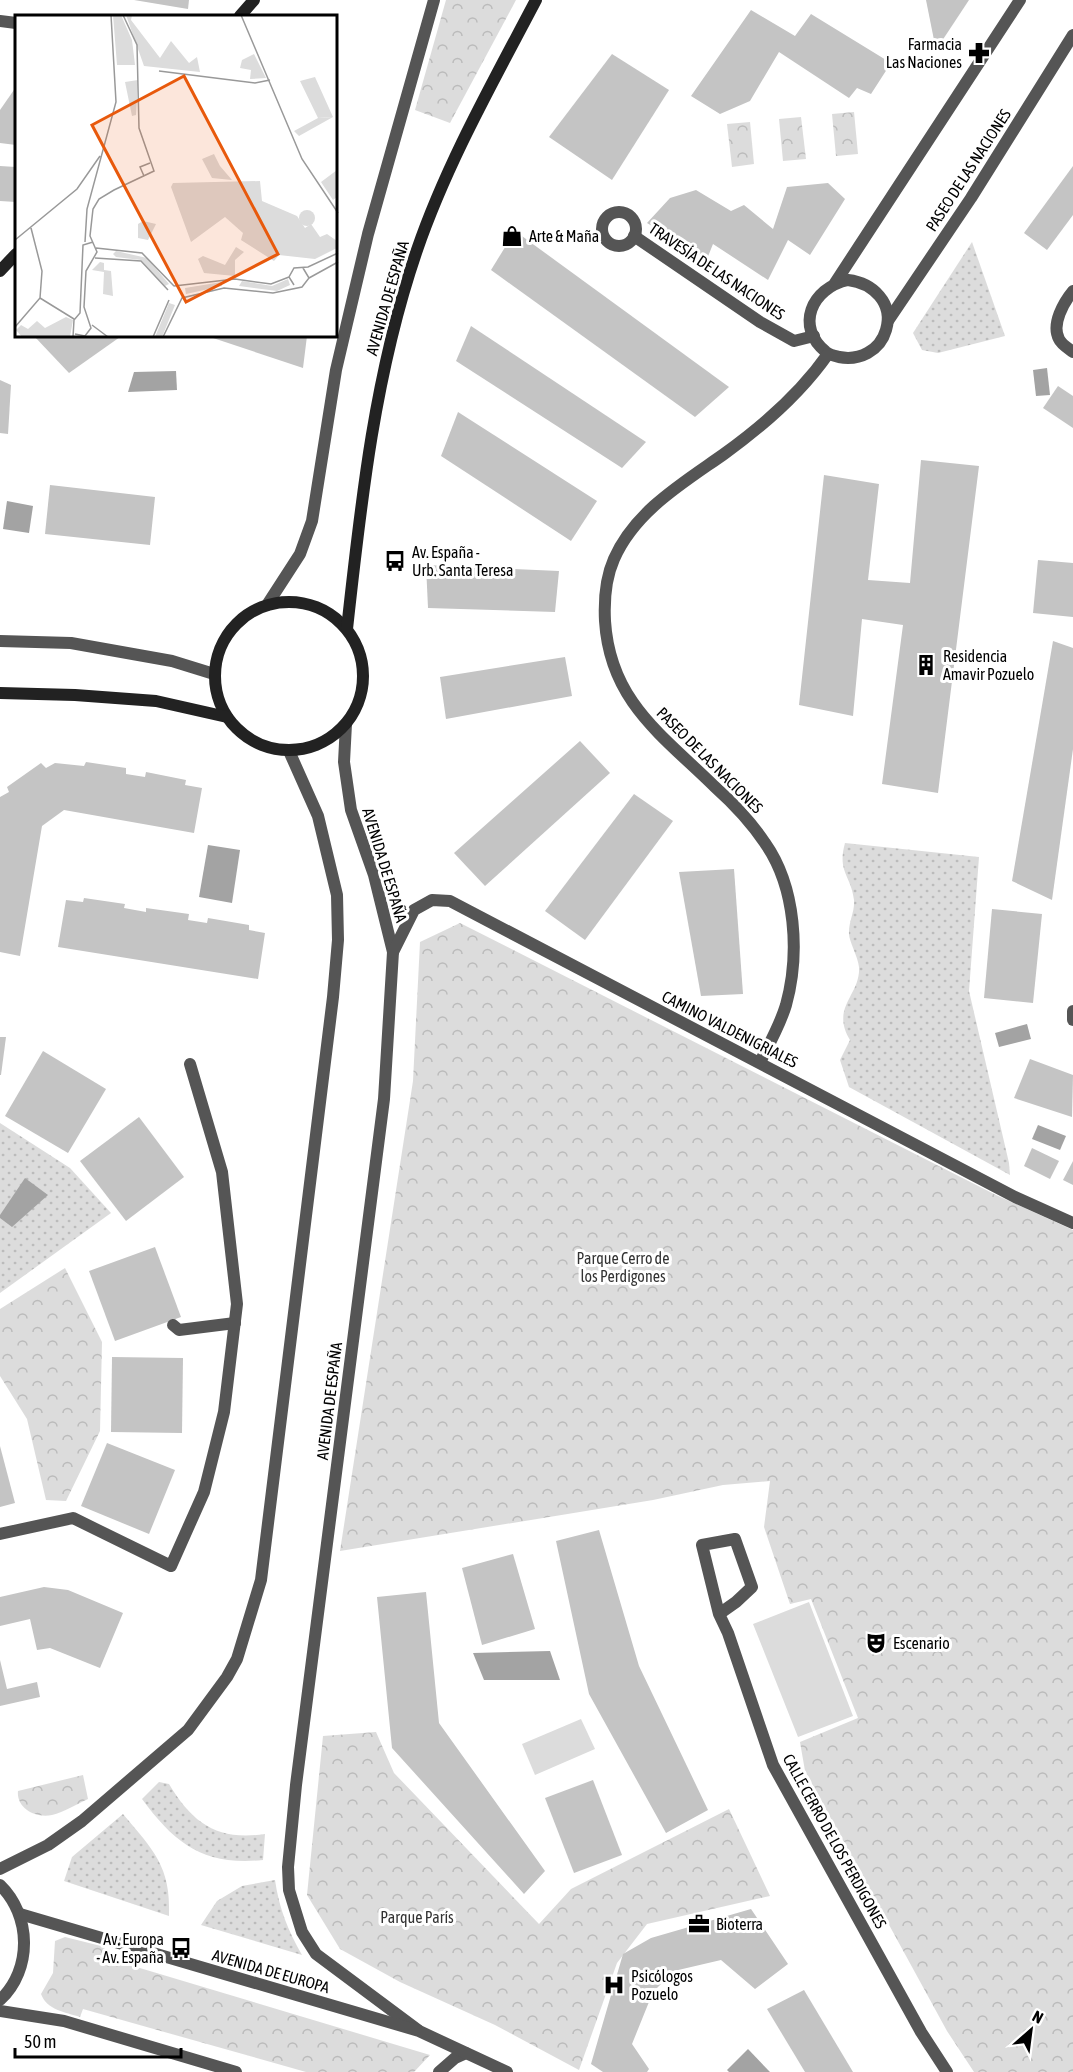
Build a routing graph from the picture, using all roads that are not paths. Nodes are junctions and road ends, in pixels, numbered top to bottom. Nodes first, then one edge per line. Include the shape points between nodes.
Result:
1 (254, 0) edge
2 (434, 0) edge
3 (536, 0) edge
4 (1020, 0) edge
5 (241, 15) edge
6 (0, 21) edge
7 (15, 23) edge
8 (1073, 35) edge
9 (634, 236) dead end
10 (15, 255) edge
11 (0, 271) edge
12 (835, 283) junction
13 (1073, 291) edge
14 (888, 321) junction
15 (814, 336) junction
16 (1073, 352) edge
17 (828, 354) junction
18 (267, 605) junction
19 (347, 629) junction
20 (0, 641) edge
21 (214, 674) junction
22 (0, 693) edge
23 (227, 717) junction
24 (346, 724) junction
25 (289, 751) junction
26 (393, 952) junction
27 (1073, 1011) edge
28 (1073, 1020) edge
29 (760, 1062) junction
30 (190, 1064) dead end
31 (1073, 1223) edge
32 (235, 1323) junction
33 (173, 1325) dead end
34 (0, 1533) edge
35 (719, 1614) junction
36 (0, 1869) edge
37 (0, 1885) edge
38 (20, 1914) junction
39 (0, 2000) edge
40 (0, 2011) edge
41 (419, 2031) junction
42 (466, 2053) junction
43 (236, 2072) edge
44 (439, 2072) edge
45 (507, 2072) edge
46 (947, 2072) edge

1 - 5 main road
2 - 18 street, AVENIDA DE ESPAÑA via 368,234 336,370 312,521 300,554
3 - 19 main road, AVENIDA DE ESPAÑA via 461,142 417,249 387,350 357,530
4 - 12 street
6 - 7 street
8 - 14 street, PASEO DE LAS NACIONES
9 - 15 street, TRAVESÍA DE LAS NACIONES via 794,341
10 - 11 main road
12 - 14 street via 848,280 872,288 887,308
12 - 15 street via 816,299 810,317
13 - 16 street via 1065,301 1056,328 1059,340
14 - 17 street, PASEO DE LAS NACIONES via 879,345 869,353 844,358
15 - 17 street
17 - 29 street, PASEO DE LAS NACIONES via 771,417 678,485 647,513 628,534 613,560 606,589 606,636 612,660 633,704 649,726 742,813 766,844 782,875 790,905 792,978 777,1029
18 - 19 main road via 296,602 324,610
18 - 21 main road via 240,619 221,644
19 - 24 main road via 359,651 364,676 359,702
20 - 21 street via 71,643 172,661
21 - 23 main road
22 - 23 main road via 133,699
23 - 25 main road via 254,742
24 - 25 main road via 321,744
24 - 26 street, AVENIDA DE ESPAÑA via 344,762 351,810 374,875
25 - 36 street via 318,816 337,895 338,940 261,1580 237,1659 188,1730 82,1821 48,1845
26 - 29 street, CAMINO VALDENIGRIALES via 414,910 432,900 450,901
26 - 41 street, AVENIDA DE ESPAÑA via 384,1100 288,1867 289,1890 302,1932 316,1954
27 - 28 street
29 - 31 street, CAMINO VALDENIGRIALES via 1015,1197
30 - 32 street via 222,1172 237,1304
32 - 33 street via 179,1330
32 - 34 street via 224,1412 204,1492 171,1566 73,1518
35 - 35 street, CALLE CERRO DE LOS PERDIGONES via 702,1545 735,1539 752,1587
35 - 46 street, CALLE CERRO DE LOS PERDIGONES via 773,1765
37 - 38 street
38 - 39 street via 23,1956 17,1977
38 - 41 street, AVENIDA DE EUROPA
40 - 43 street via 64,2021
41 - 42 street, AVENIDA DE EUROPA
42 - 44 street
42 - 45 street, AVENIDA DE EUROPA

